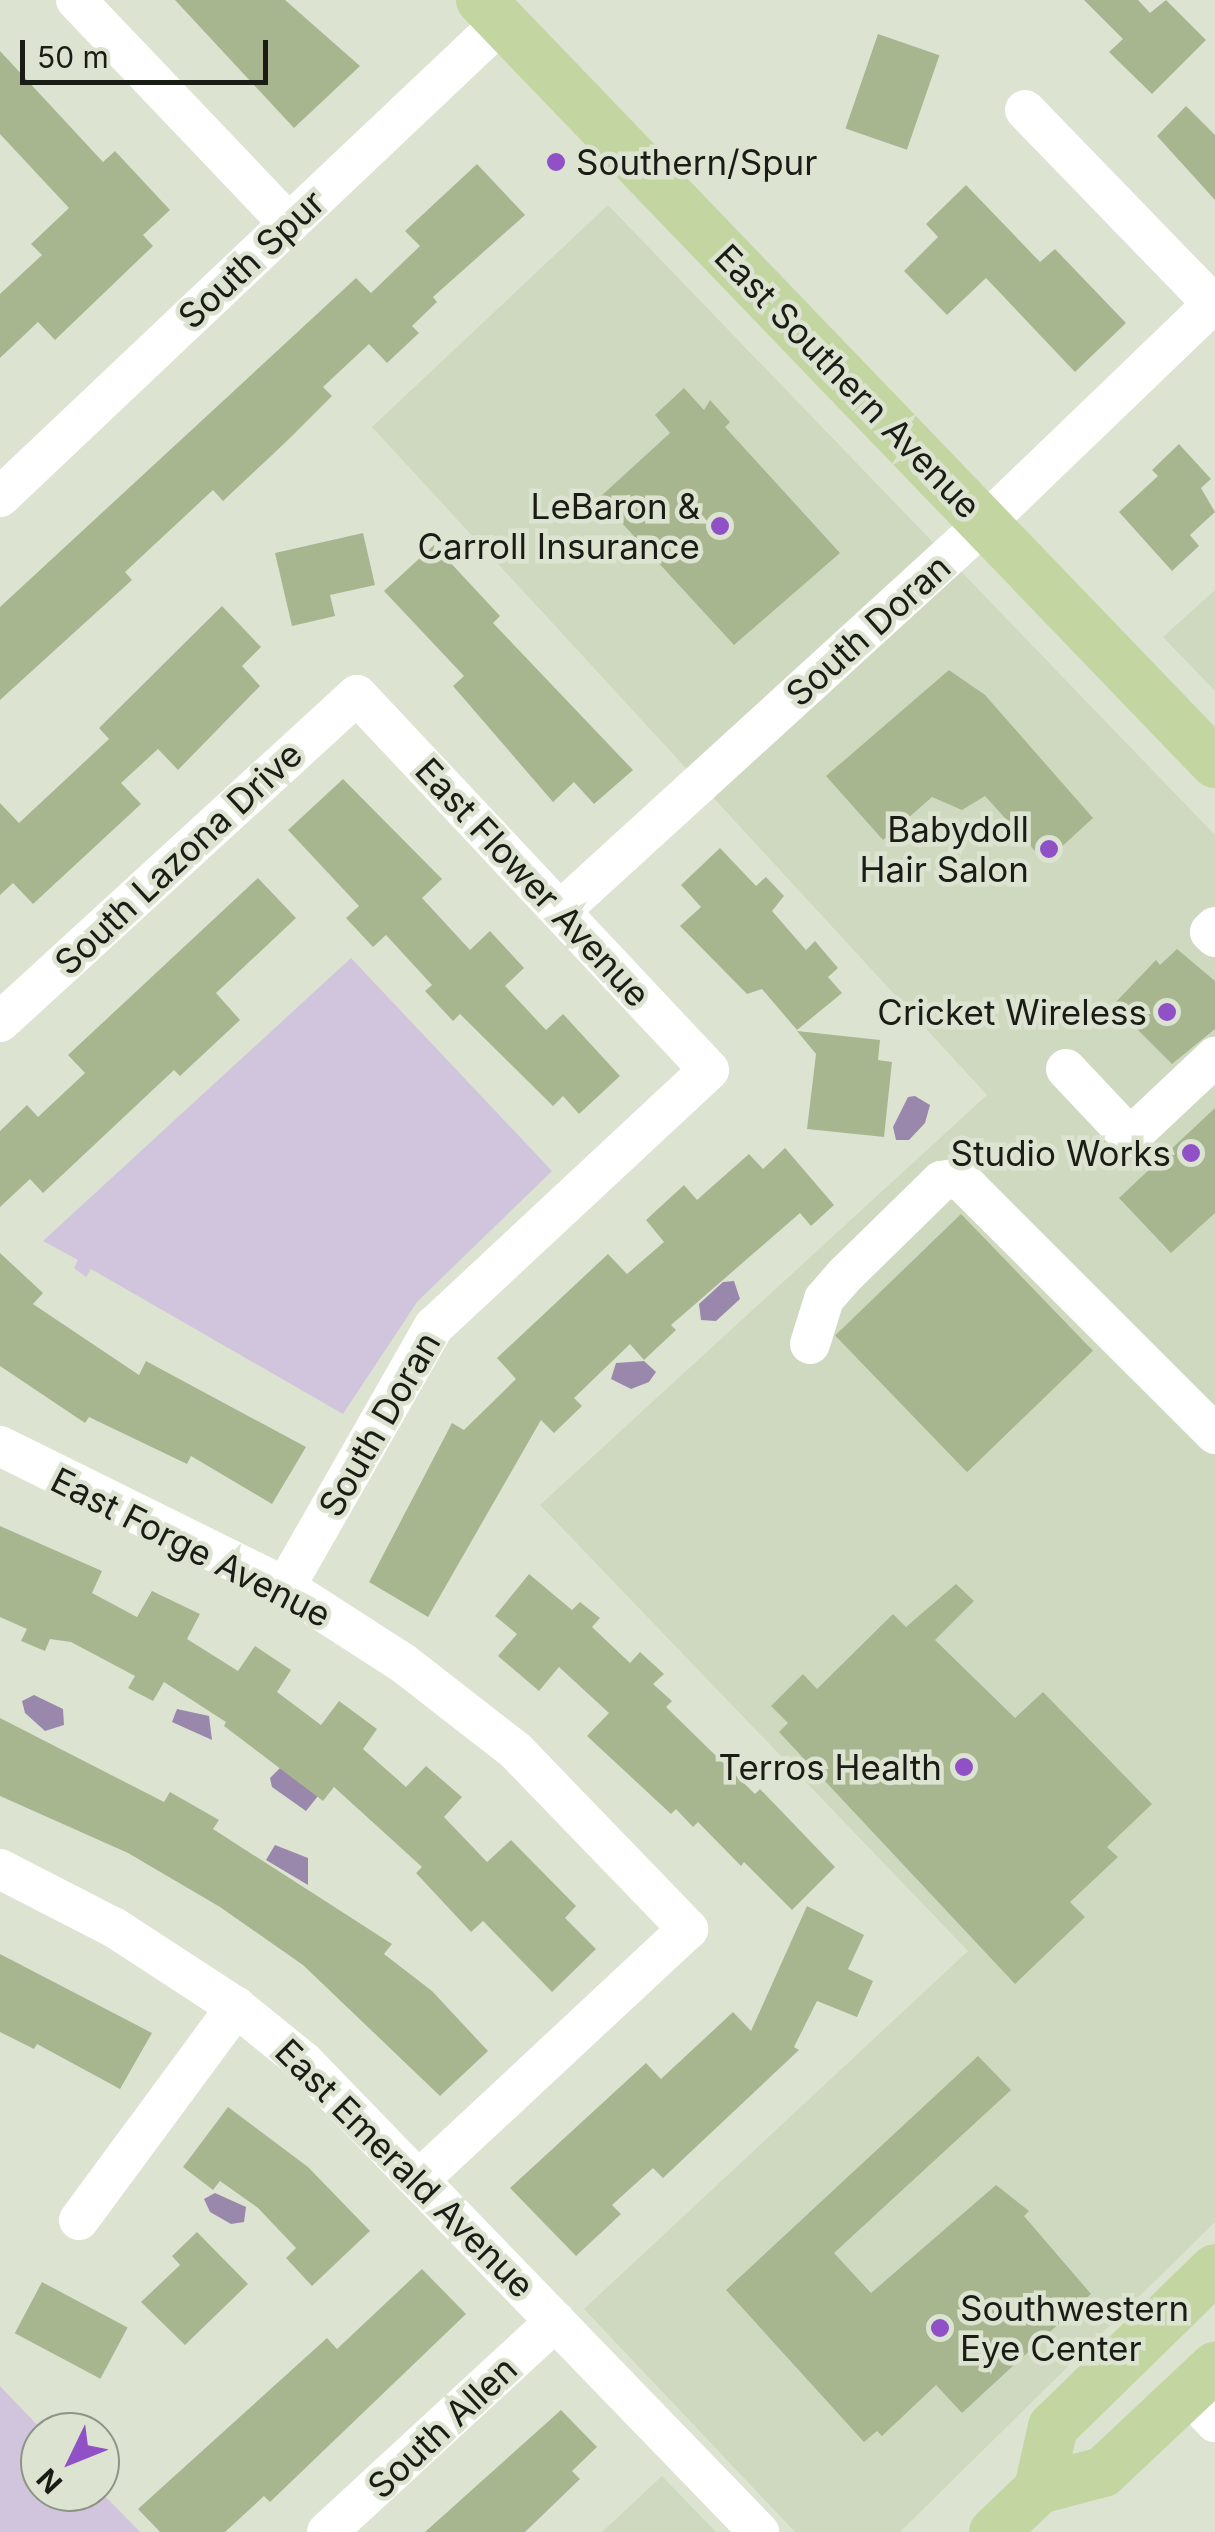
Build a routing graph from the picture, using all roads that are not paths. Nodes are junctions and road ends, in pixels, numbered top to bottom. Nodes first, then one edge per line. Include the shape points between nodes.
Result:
1 (76, 0) edge
2 (492, 11) edge
3 (1026, 110) dead end
4 (288, 224) junction
5 (1214, 303) edge
6 (0, 497) edge
7 (985, 524) junction
8 (356, 695) joint
9 (1215, 762) edge
10 (560, 911) junction
11 (1215, 927) edge
12 (1215, 937) edge
13 (0, 1022) edge
14 (1215, 1057) edge
15 (1066, 1069) dead end
16 (710, 1070) joint
17 (810, 1344) dead end
18 (1215, 1434) edge
19 (0, 1446) edge
20 (285, 1587) junction
21 (0, 1869) edge
22 (236, 2006) junction
23 (422, 2177) junction
24 (79, 2220) dead end
25 (1215, 2269) edge
26 (1215, 2311) edge
27 (556, 2321) junction
28 (1206, 2394) edge
29 (1039, 2489) junction
30 (327, 2532) edge
31 (758, 2532) edge
32 (994, 2532) edge

1 - 4 street
2 - 4 street, South Spur
2 - 7 main road, East Southern Avenue
3 - 5 street
4 - 6 street, South Spur
5 - 7 street, South Doran
7 - 9 main road, East Southern Avenue
7 - 10 street, South Doran
8 - 10 street, East Flower Avenue
8 - 13 street, South Lazona Drive
10 - 16 street, East Flower Avenue
11 - 12 street
14 - 15 street via 1130,1137
16 - 20 street, South Doran via 434,1326
17 - 18 street via 824,1299 846,1274 942,1180 959,1178
19 - 20 street, East Forge Avenue
20 - 23 street, East Forge Avenue via 403,1662 516,1751 688,1929
21 - 22 street, East Emerald Avenue via 116,1928
22 - 23 street, East Emerald Avenue via 304,2061
22 - 24 street
23 - 27 street, East Emerald Avenue
25 - 29 main road via 1054,2427
26 - 28 main road via 1174,2354 1170,2370
27 - 30 street, South Allen
27 - 31 street, East Emerald Avenue
28 - 29 main road via 1103,2472
29 - 32 main road

